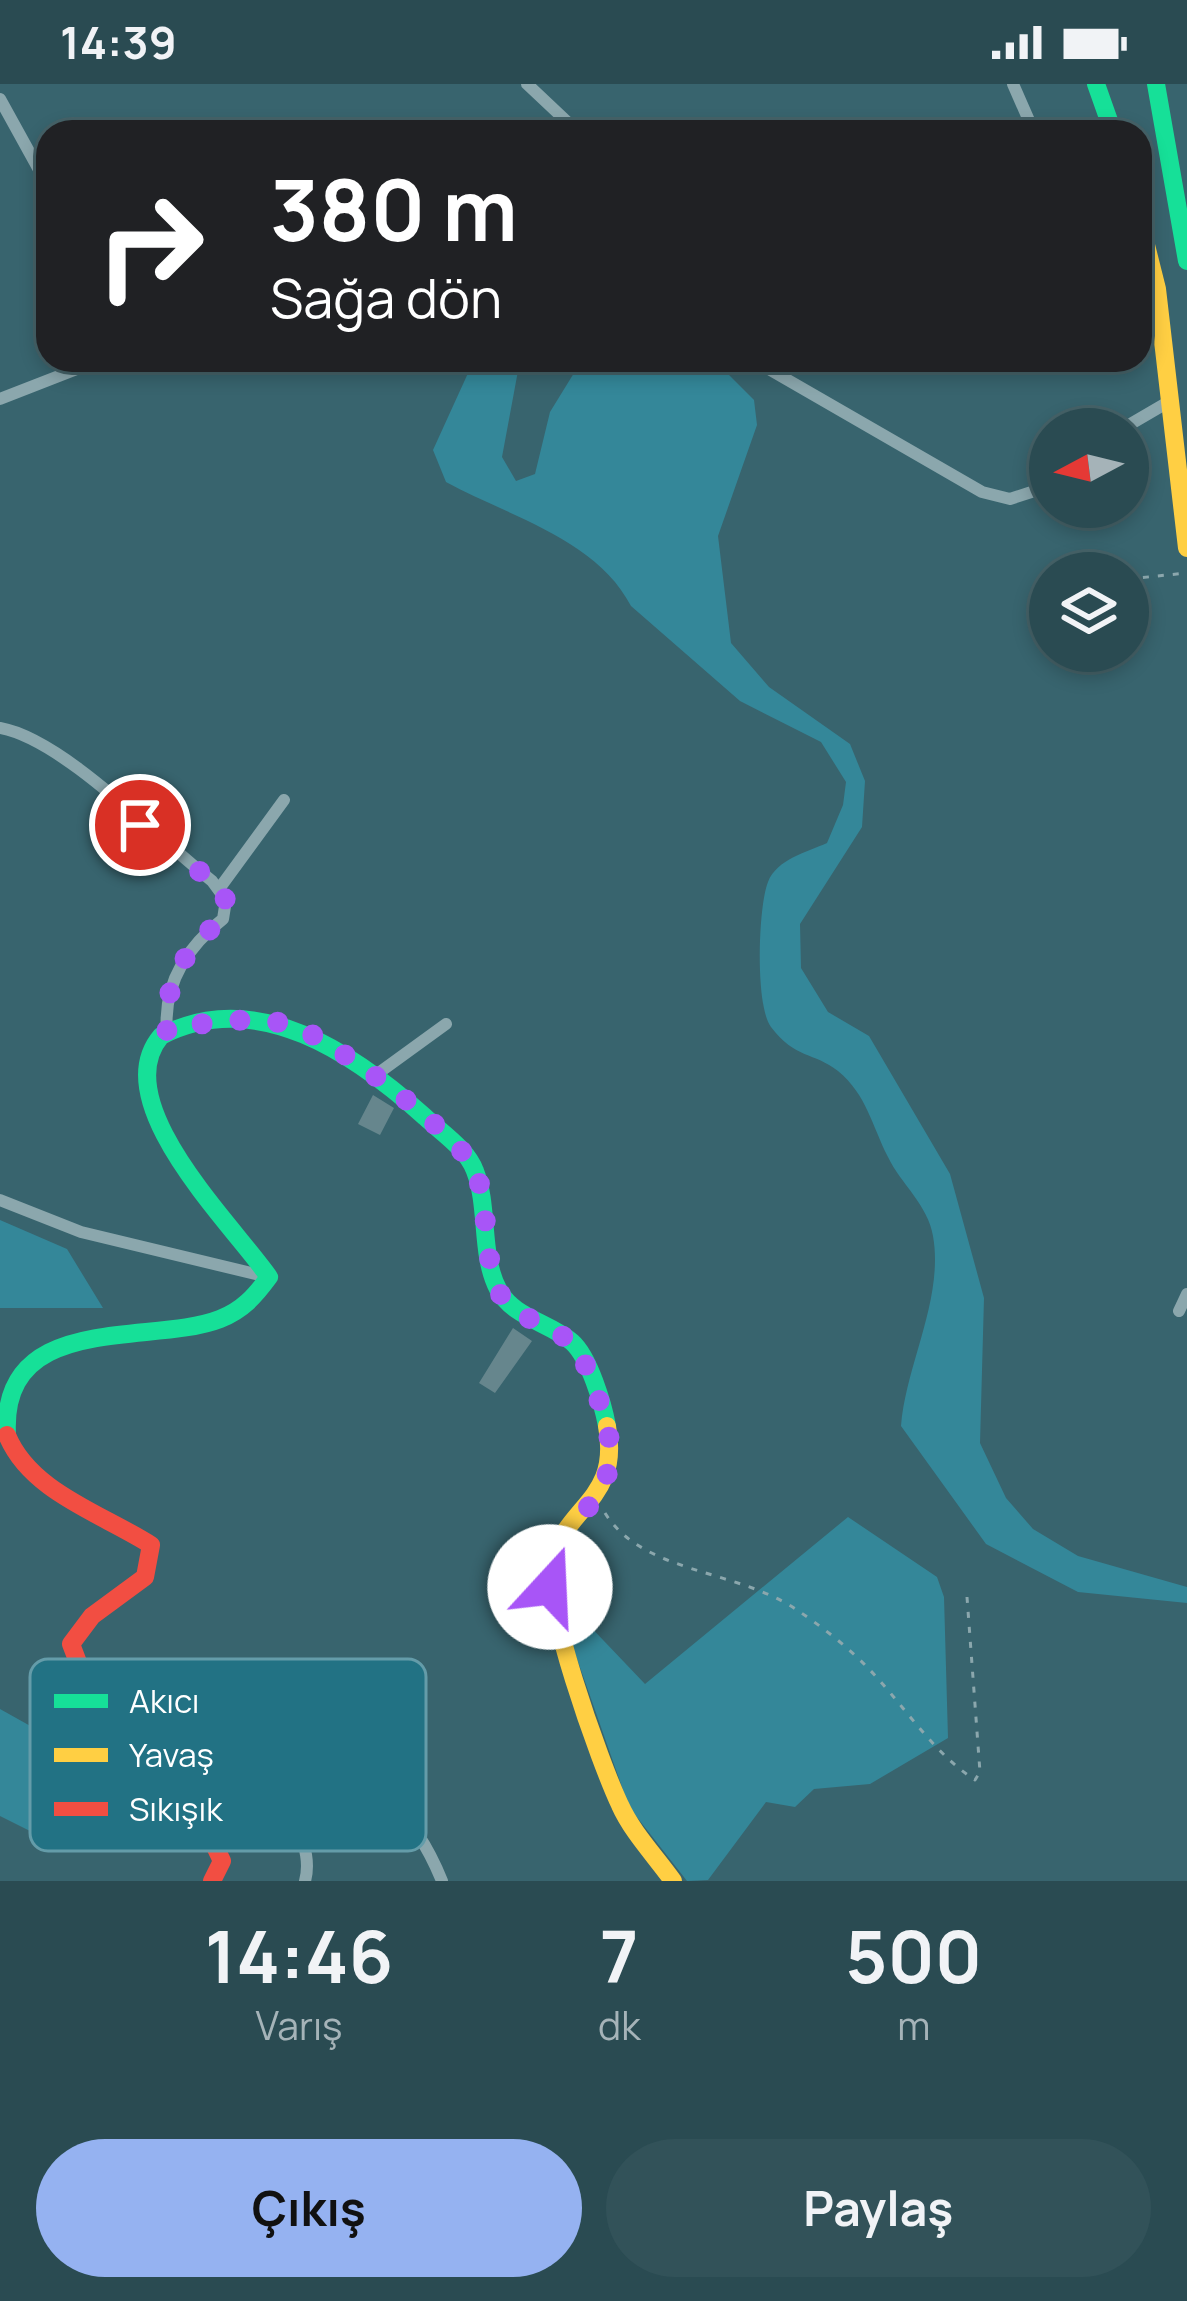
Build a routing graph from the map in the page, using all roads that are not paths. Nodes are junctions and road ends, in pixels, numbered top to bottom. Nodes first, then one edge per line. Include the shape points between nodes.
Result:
1 (526, 84) edge
2 (1013, 84) edge
3 (1096, 84) edge
4 (1156, 84) edge
5 (0, 99) edge
6 (565, 120) edge
7 (1029, 120) edge
8 (1109, 120) edge
9 (36, 164) edge
10 (1187, 261) edge
11 (1152, 279) edge
12 (1152, 308) edge
13 (1160, 318) junction
14 (70, 372) edge
15 (774, 372) edge
16 (0, 400) edge
17 (1170, 401) junction
18 (1149, 413) edge
19 (1029, 493) edge
20 (1187, 548) edge
21 (0, 728) edge
22 (284, 800) dead end
23 (219, 890) junction
24 (446, 1024) dead end
25 (167, 1032) junction
26 (373, 1077) junction
27 (0, 1200) edge
28 (269, 1277) junction
29 (1187, 1294) edge
30 (1179, 1311) dead end
31 (77, 1659) edge
32 (217, 1851) edge
33 (308, 1851) edge
34 (424, 1851) edge
35 (212, 1881) edge
36 (305, 1881) edge
37 (442, 1881) edge
38 (674, 1881) edge

1 - 6 street
2 - 7 street
3 - 8 street
4 - 10 street
5 - 9 street
11 - 13 street
12 - 13 street
13 - 17 street
14 - 16 street
15 - 19 street via 982,492 1010,499
17 - 18 street
17 - 20 street
21 - 23 street via 82,770
22 - 23 street
23 - 25 street via 223,919 185,949
24 - 26 street
25 - 26 street via 291,1025
25 - 28 street via 152,1048 151,1104 175,1150
26 - 38 street via 464,1152 475,1170 497,1288 515,1309 575,1344 604,1412 612,1455 605,1482 552,1557 550,1587 621,1809
27 - 28 street via 81,1232
28 - 31 street via 262,1297 237,1313 34,1351 13,1372 4,1418 10,1444 31,1471 151,1545 146,1578 91,1612 71,1644
29 - 30 street
32 - 35 street via 222,1861
33 - 36 street
34 - 37 street

